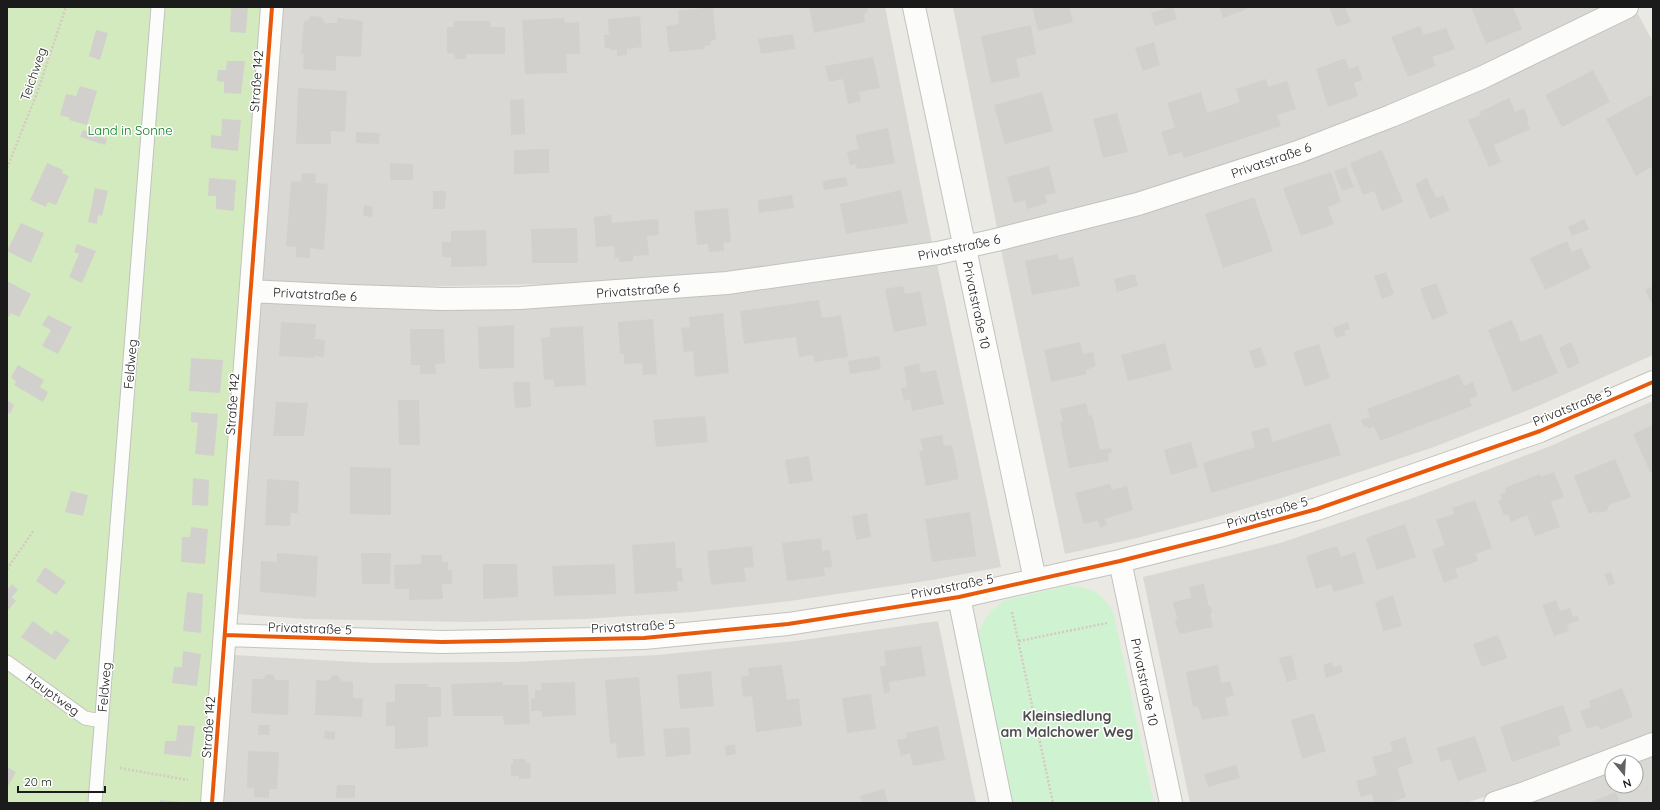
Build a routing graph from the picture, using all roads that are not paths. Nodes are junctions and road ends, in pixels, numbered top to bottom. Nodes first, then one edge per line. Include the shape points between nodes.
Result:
1 (158, 7) edge
2 (272, 7) edge
3 (914, 7) edge
4 (1627, 7) edge
5 (965, 247) junction
6 (251, 291) junction
7 (1653, 382) edge
8 (1120, 561) junction
9 (1035, 580) junction
10 (960, 597) junction
11 (225, 634) junction
12 (7, 662) edge
13 (101, 721) junction
14 (1653, 744) edge
15 (213, 793) edge
16 (94, 803) edge
17 (1001, 803) edge
18 (1171, 803) edge
19 (1495, 803) edge

1 - 13 lane, Feldweg
2 - 6 street, Straße 142
3 - 5 street, Privatstraße 10
4 - 5 street, Privatstraße 6 via 1481,78 1298,152 1138,204
5 - 6 street, Privatstraße 6 via 727,283 528,298 443,300
5 - 9 street, Privatstraße 10
6 - 11 street, Straße 142
7 - 8 street, Privatstraße 5 via 1540,431 1324,506
8 - 9 street, Privatstraße 5
8 - 18 street, Privatstraße 10
9 - 10 street, Privatstraße 5
10 - 11 street, Privatstraße 5 via 788,624 644,638 442,642
10 - 17 street
11 - 15 street, Straße 142
12 - 13 lane, Hauptweg via 86,718
13 - 16 lane, Feldweg
14 - 19 street

